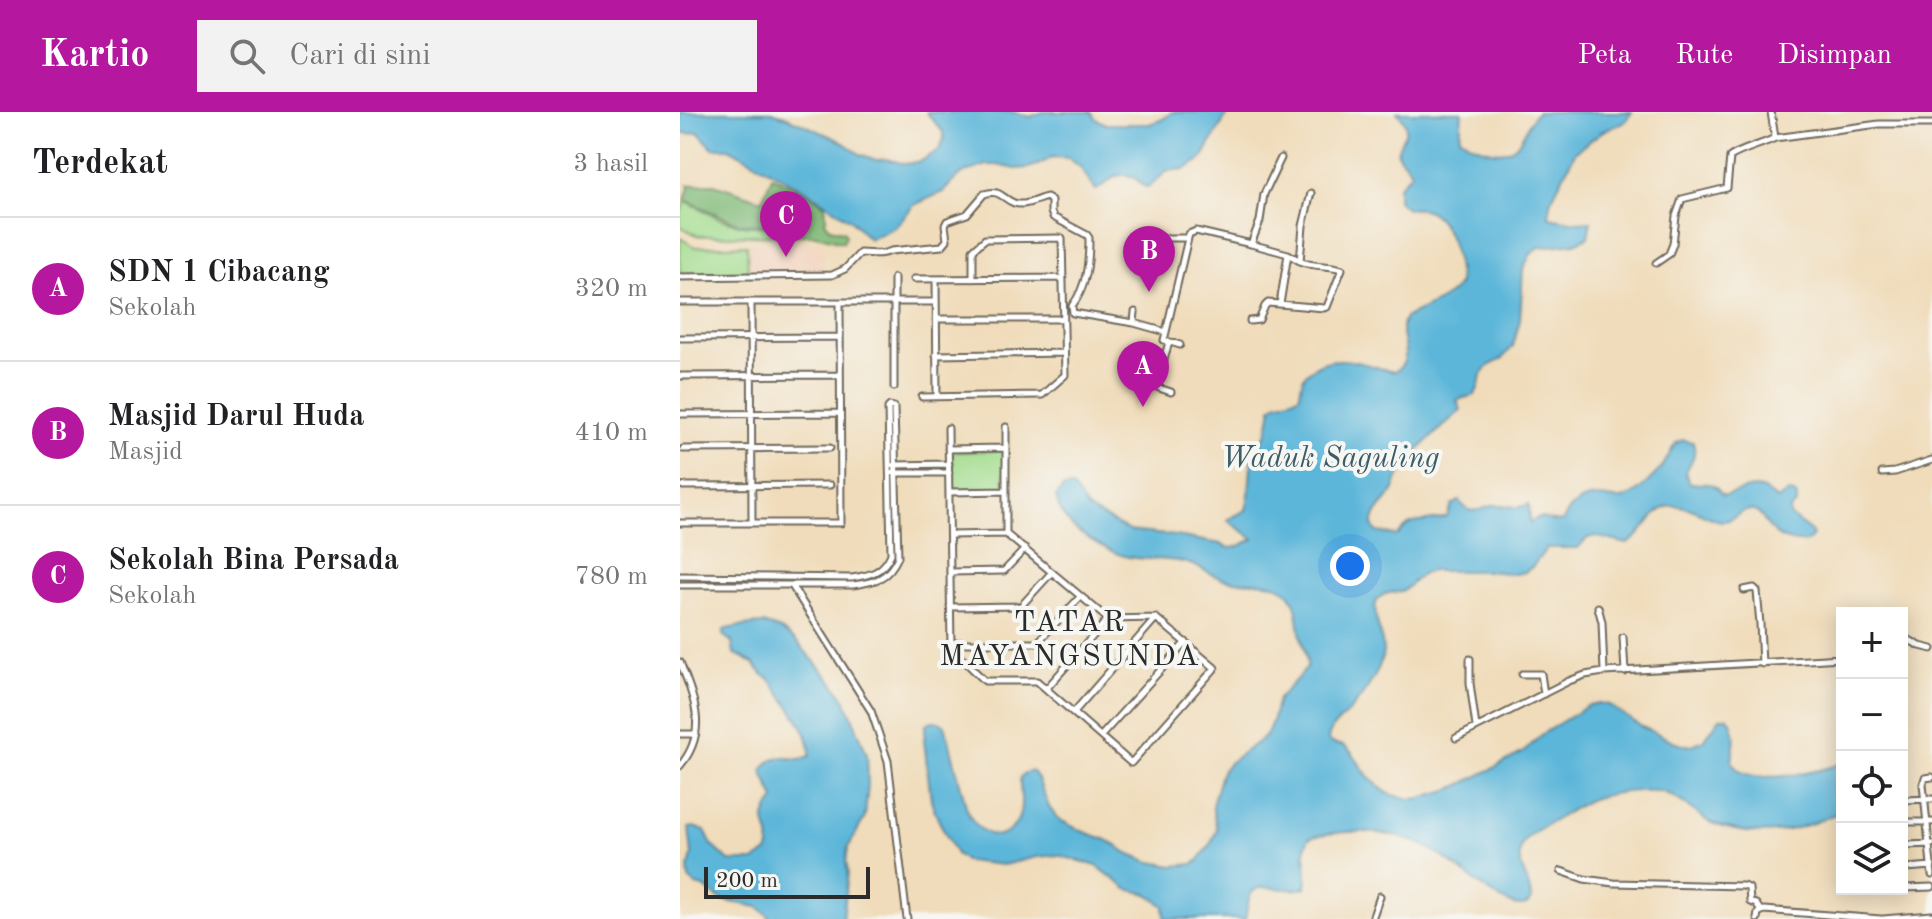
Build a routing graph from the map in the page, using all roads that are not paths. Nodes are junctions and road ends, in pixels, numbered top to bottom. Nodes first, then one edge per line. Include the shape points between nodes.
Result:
1 (1771, 112) edge
2 (1932, 124) edge
3 (1775, 138) junction
4 (1281, 158) dead end
5 (1311, 193) dead end
6 (1188, 238) junction
7 (1251, 244) junction
8 (1142, 249) dead end
9 (1288, 254) junction
10 (1300, 261) junction
11 (1656, 263) dead end
12 (680, 277) edge
13 (894, 278) dead end
14 (1063, 278) junction
15 (914, 279) dead end
16 (936, 279) junction
17 (973, 279) junction
18 (680, 302) edge
19 (751, 302) junction
20 (840, 302) junction
21 (894, 302) junction
22 (936, 302) junction
23 (1280, 304) junction
24 (1135, 312) dead end
25 (936, 319) junction
26 (1063, 319) junction
27 (1250, 321) dead end
28 (1134, 323) junction
29 (1166, 332) junction
30 (751, 337) junction
31 (840, 337) junction
32 (680, 338) edge
33 (1169, 342) junction
34 (1180, 345) dead end
35 (1064, 353) junction
36 (936, 355) junction
37 (840, 375) junction
38 (680, 376) edge
39 (752, 376) junction
40 (894, 387) dead end
41 (1171, 392) dead end
42 (937, 396) junction
43 (922, 397) dead end
44 (752, 413) junction
45 (840, 413) junction
46 (681, 414) edge
47 (1006, 427) dead end
48 (948, 428) dead end
49 (752, 448) junction
50 (830, 448) dead end
51 (1005, 448) junction
52 (683, 449) dead end
53 (948, 449) junction
54 (1932, 460) edge
55 (949, 464) junction
56 (892, 469) junction
57 (949, 473) junction
58 (1882, 473) dead end
59 (752, 485) junction
60 (830, 485) dead end
61 (683, 486) dead end
62 (1006, 491) junction
63 (950, 492) junction
64 (680, 523) edge
65 (752, 523) junction
66 (1006, 534) junction
67 (950, 535) junction
68 (1025, 549) junction
69 (950, 572) junction
70 (1052, 572) junction
71 (680, 576) edge
72 (848, 578) junction
73 (680, 585) edge
74 (791, 585) junction
75 (845, 585) junction
76 (1744, 590) dead end
77 (1081, 596) junction
78 (950, 607) junction
79 (1598, 607) dead end
80 (1156, 618) junction
81 (1108, 619) junction
82 (1623, 637) dead end
83 (1908, 639) edge
84 (1186, 642) junction
85 (951, 643) junction
86 (1932, 649) edge
87 (1836, 658) edge
88 (1470, 659) dead end
89 (680, 662) edge
90 (1762, 664) junction
91 (1604, 672) junction
92 (1625, 672) junction
93 (1522, 674) dead end
94 (680, 685) edge
95 (688, 685) junction
96 (1046, 689) junction
97 (1544, 694) junction
98 (1074, 712) junction
99 (1476, 727) junction
100 (680, 734) edge
101 (696, 734) junction
102 (1101, 736) junction
103 (1456, 738) dead end
104 (680, 766) edge
105 (1932, 777) edge
106 (1924, 799) junction
107 (1932, 799) edge
108 (1908, 800) edge
109 (1908, 822) edge
110 (1929, 822) edge
111 (1930, 844) edge
112 (1908, 845) edge
113 (1931, 866) edge
114 (1908, 868) edge
115 (1561, 871) dead end
116 (1932, 875) edge
117 (1932, 887) edge
118 (1908, 888) edge
119 (1380, 896) dead end
120 (1760, 910) junction
121 (1932, 915) edge
122 (1819, 917) edge
123 (1894, 918) edge
124 (907, 919) edge
125 (1372, 919) edge
126 (1757, 919) edge
127 (1882, 919) edge

1 - 3 street
2 - 3 street via 1879,124
3 - 11 street via 1730,157 1727,188 1682,199 1669,254
4 - 7 street via 1264,194
5 - 10 street
6 - 7 street via 1196,231
6 - 8 street via 1145,238
6 - 29 street
7 - 9 street
9 - 10 street
9 - 23 street
10 - 23 street via 1342,269 1328,305
12 - 28 street via 832,275 860,253 942,246 947,221 967,214 987,192 1016,204 1046,196 1053,217 1089,238 1083,290 1072,311
13 - 21 street
14 - 17 street
14 - 17 street via 1062,238 985,239 973,250
14 - 26 street
15 - 16 street
16 - 17 street
16 - 22 street
18 - 19 street
19 - 20 street
19 - 30 street
20 - 21 street
20 - 31 street
21 - 22 street
21 - 40 street
22 - 25 street
23 - 27 street via 1266,304 1259,320
24 - 28 street
25 - 26 street
25 - 36 street
26 - 35 street
28 - 29 street
29 - 33 street
30 - 31 street
30 - 32 street
30 - 39 street
31 - 37 street
33 - 34 street
33 - 41 street via 1157,384
35 - 36 street
35 - 42 street via 1065,375 1042,395
36 - 42 street
37 - 39 street
37 - 45 street
38 - 39 street
39 - 44 street
42 - 43 street
44 - 45 street
44 - 46 street
44 - 49 street
45 - 65 street via 841,523
47 - 51 street
48 - 53 street
49 - 50 street
49 - 52 street
49 - 59 street
51 - 53 street
51 - 62 street
53 - 55 street
54 - 58 street
55 - 56 street
55 - 57 street
56 - 56 street via 888,408 891,405 894,408
56 - 57 street
56 - 72 street via 891,554 871,575
56 - 75 street via 898,557 884,577
57 - 63 street
59 - 60 street
59 - 61 street
59 - 65 street
62 - 63 street
62 - 66 street
63 - 67 street
64 - 65 street
66 - 67 street
66 - 68 street
67 - 69 street
68 - 69 street via 1004,571
68 - 70 street
69 - 78 street
70 - 77 street
70 - 78 street via 1021,606
71 - 72 street
72 - 75 street
73 - 74 street
74 - 75 street
74 - 124 street via 871,711 888,761
76 - 90 street via 1757,591
77 - 81 street
77 - 85 street via 1037,643
78 - 85 street
79 - 91 street
80 - 81 street
80 - 84 street
80 - 98 street
81 - 96 street
82 - 92 street
83 - 86 street
84 - 102 street
84 - 102 street via 1215,668 1131,763
85 - 96 street via 985,681 1037,681
87 - 90 street
88 - 99 street
89 - 95 street
90 - 92 street
91 - 92 street
91 - 97 street via 1575,678
93 - 97 street via 1541,674
94 - 95 street
95 - 101 street
96 - 98 street
97 - 99 street
98 - 102 street
99 - 103 street
100 - 101 street
101 - 104 street
105 - 106 street via 1925,778
106 - 107 street
106 - 108 street
106 - 110 street
109 - 110 street
110 - 111 street
111 - 112 street
111 - 113 street
113 - 114 street
113 - 116 street
115 - 120 street via 1611,883 1743,886
117 - 118 street
119 - 125 street
120 - 122 street
120 - 126 street
121 - 123 street
122 - 127 street
123 - 127 street

